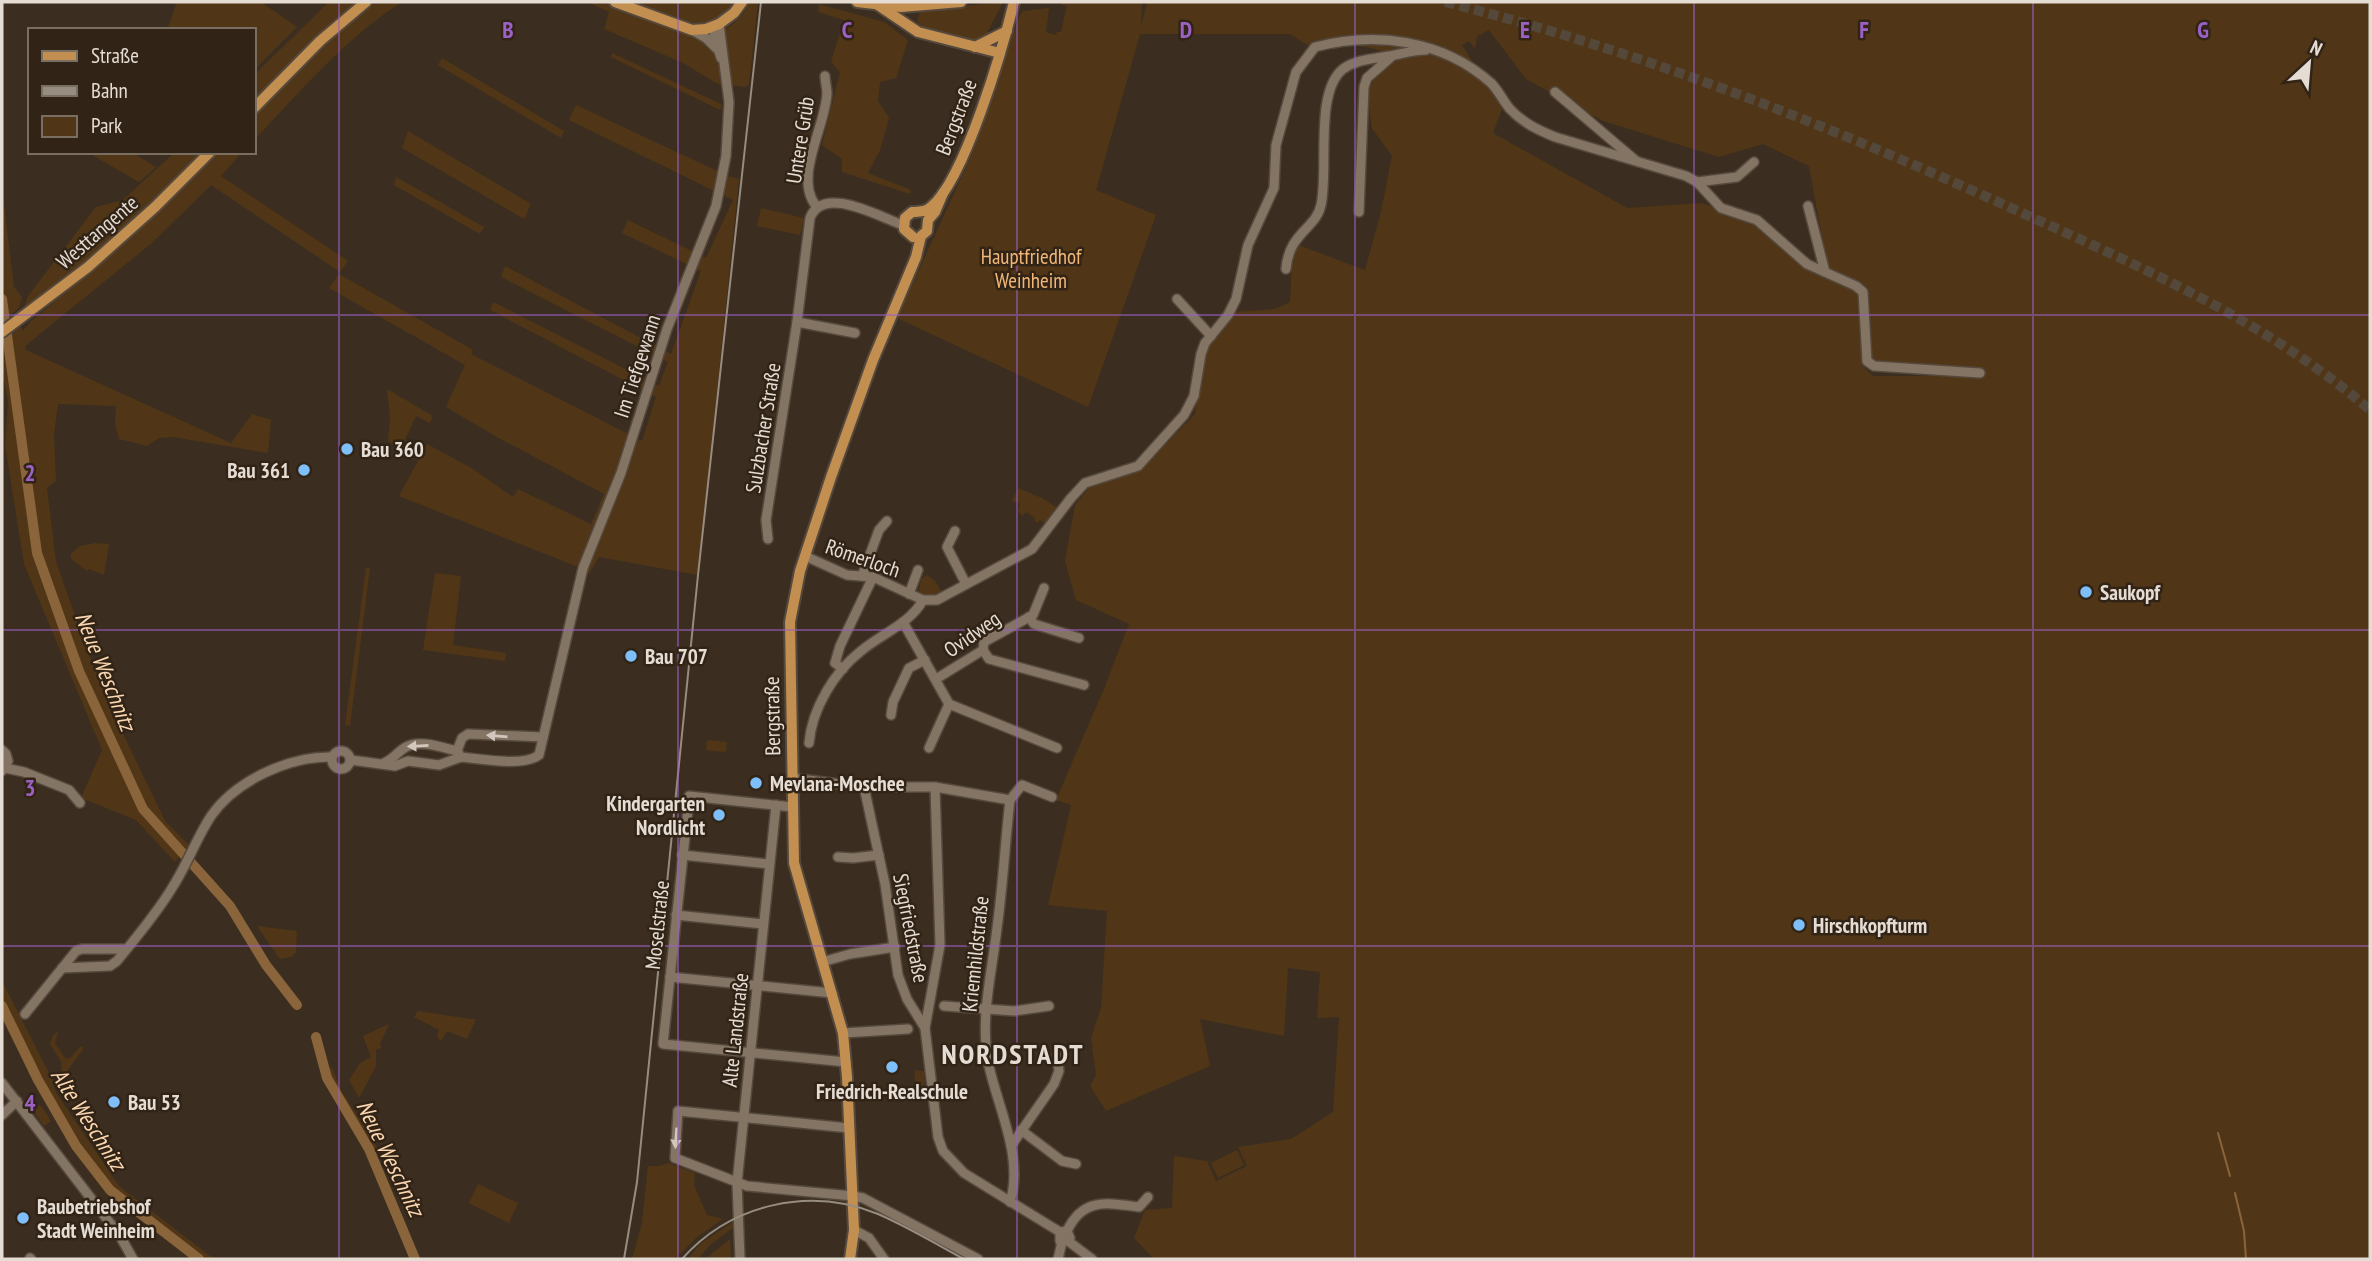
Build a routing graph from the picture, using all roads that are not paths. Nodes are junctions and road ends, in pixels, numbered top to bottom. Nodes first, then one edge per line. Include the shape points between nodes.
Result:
1 (366, 2) edge
2 (615, 2) edge
3 (742, 2) edge
4 (858, 2) edge
5 (961, 2) edge
6 (1014, 2) edge
7 (917, 4) edge
8 (878, 5) junction
9 (676, 23) junction
10 (718, 24) junction
11 (692, 30) junction
12 (1007, 31) junction
13 (928, 34) junction
14 (975, 47) junction
15 (718, 50) junction
16 (1435, 50) junction
17 (1000, 53) junction
18 (1392, 56) junction
19 (725, 65) junction
20 (993, 75) junction
21 (825, 76) dead end
22 (1555, 92) dead end
23 (256, 106) edge
24 (208, 154) edge
25 (1754, 162) dead end
26 (1639, 163) junction
27 (1697, 182) junction
28 (816, 206) junction
29 (1808, 206) dead end
30 (1359, 212) dead end
31 (925, 216) junction
32 (904, 221) junction
33 (917, 236) junction
34 (1286, 269) dead end
35 (1825, 272) junction
36 (1177, 299) dead end
37 (797, 322) junction
38 (2, 332) edge
39 (855, 333) dead end
40 (1211, 336) junction
41 (1980, 373) dead end
42 (887, 521) dead end
43 (955, 531) dead end
44 (768, 539) dead end
45 (805, 556) junction
46 (918, 570) dead end
47 (862, 576) junction
48 (873, 577) junction
49 (966, 584) junction
50 (1044, 588) dead end
51 (909, 594) junction
52 (923, 600) junction
53 (1029, 617) junction
54 (903, 622) junction
55 (1079, 638) dead end
56 (983, 650) junction
57 (925, 660) junction
58 (843, 669) junction
59 (936, 680) junction
60 (1084, 685) dead end
61 (949, 704) junction
62 (891, 715) dead end
63 (543, 737) junction
64 (808, 743) dead end
65 (929, 748) dead end
66 (1057, 748) dead end
67 (2, 750) edge
68 (459, 754) junction
69 (332, 757) junction
70 (351, 760) junction
71 (384, 763) junction
72 (5, 767) edge
73 (792, 778) junction
74 (864, 787) junction
75 (935, 788) junction
76 (690, 796) dead end
77 (1052, 797) dead end
78 (1010, 800) junction
79 (80, 803) dead end
80 (776, 805) junction
81 (792, 807) junction
82 (688, 809) dead end
83 (682, 855) junction
84 (879, 856) junction
85 (838, 857) dead end
86 (769, 864) junction
87 (676, 915) junction
88 (764, 924) junction
89 (895, 947) junction
90 (126, 949) junction
91 (822, 962) junction
92 (62, 968) junction
93 (670, 977) junction
94 (757, 986) junction
95 (832, 993) junction
96 (944, 1006) dead end
97 (1049, 1006) dead end
98 (986, 1010) junction
99 (25, 1014) dead end
100 (925, 1028) junction
101 (908, 1029) dead end
102 (843, 1033) junction
103 (750, 1052) junction
104 (1057, 1055) dead end
105 (846, 1062) junction
106 (2, 1083) edge
107 (17, 1101) junction
108 (2, 1115) edge
109 (743, 1119) junction
110 (849, 1128) junction
111 (1021, 1130) junction
112 (1011, 1146) junction
113 (1076, 1164) dead end
114 (737, 1183) junction
115 (853, 1196) junction
116 (1149, 1197) dead end
117 (1010, 1202) junction
118 (855, 1230) junction
119 (1064, 1237) junction
120 (133, 1259) edge
121 (740, 1259) edge
122 (850, 1259) edge
123 (884, 1259) edge
124 (978, 1259) edge
125 (1058, 1259) edge
126 (1092, 1259) edge

1 - 23 main road
2 - 9 main road
3 - 10 main road
4 - 8 main road
5 - 7 main road
6 - 12 main road, Bergstraße
7 - 8 main road
7 - 13 main road via 914,19
8 - 13 main road
9 - 10 main road
9 - 11 main road
10 - 11 main road
10 - 15 street, Im Tiefgewann via 714,34
10 - 19 street, Im Tiefgewann
11 - 15 street, Im Tiefgewann
12 - 14 main road
12 - 17 main road, Bergstraße
13 - 14 main road
14 - 17 main road
14 - 20 main road via 988,60
15 - 19 street, Im Tiefgewann
16 - 18 street
16 - 26 street via 1475,70 1537,130
16 - 40 street via 1415,43 1349,40 1315,47 1301,63 1276,145 1274,188 1248,245 1236,299
17 - 20 main road, Bergstraße
18 - 30 street via 1365,82
18 - 34 street via 1358,62 1335,77 1327,104 1321,208 1293,243
19 - 63 street, Im Tiefgewann via 728,138 716,206 667,329 621,473 583,568
20 - 31 main road, Bergstraße via 956,173
21 - 28 street, Untere Grüb via 827,94 807,187
22 - 26 street
24 - 38 main road, Westtangente via 88,267
25 - 27 street via 1737,177
26 - 27 street
27 - 35 street via 1721,208 1757,220 1807,264
28 - 32 street via 833,202
28 - 37 street, Sulzbacher Straße via 810,218
29 - 35 street
31 - 32 main road, Bergstraße via 912,212
31 - 33 main road, Bergstraße via 927,231
32 - 33 main road via 905,232
33 - 45 main road, Bergstraße via 912,269 860,394
35 - 41 street via 1863,292 1867,361 1874,366
36 - 40 street
37 - 39 street
37 - 44 street, Sulzbacher Straße via 766,520
40 - 49 street via 1201,354 1190,406 1142,463 1085,483 1032,549
42 - 47 street via 879,530
43 - 49 street via 947,547
45 - 47 street, Römerloch via 847,575
45 - 73 main road, Bergstraße via 790,622
46 - 51 street, Römerloch
47 - 48 street, Römerloch
48 - 51 street, Römerloch
48 - 58 street via 839,646 835,663
49 - 52 street via 937,600
50 - 53 street, Ovidweg
51 - 52 street, Römerloch
52 - 54 street via 917,612
53 - 55 street, Ovidweg via 1034,624
53 - 56 street, Ovidweg via 984,642
54 - 57 street
54 - 58 street via 859,652
56 - 59 street, Ovidweg
56 - 60 street via 989,659
57 - 59 street
57 - 62 street via 909,668
58 - 64 street via 827,691
59 - 61 street
61 - 65 street
61 - 66 street
63 -> 68 street via 468,734 462,738
63 - 68 street via 534,759
67 - 72 street
68 - 71 street via 439,765
68 -> 71 street via 416,744
69 - 70 street via 345,751
69 - 70 street via 340,770
69 - 90 street via 288,762 236,792 212,815 171,890
70 - 71 street
72 - 79 street via 69,789
73 - 74 street
73 - 81 main road, Bergstraße
74 - 75 street
74 - 84 street, Siegfriedstraße
75 - 78 street
75 - 100 street via 940,945
76 - 80 street
77 - 78 street via 1022,785
78 - 98 street, Kriemhildstraße
80 - 81 street
80 - 86 street, Alte Landstraße
81 - 91 main road, Bergstraße via 794,863
82 - 83 street, Moselstraße
83 - 86 street
83 - 87 street, Moselstraße
84 - 85 street, Siegfriedstraße
84 - 89 street, Siegfriedstraße
86 - 88 street, Alte Landstraße
87 - 88 street
87 - 93 street, Moselstraße
88 - 94 street, Alte Landstraße
89 - 91 street
89 - 100 street, Siegfriedstraße via 898,975
90 - 92 street via 106,966
90 - 92 street via 78,949
91 - 95 main road, Bergstraße
92 - 99 street
93 - 94 street
93 - 103 street, Moselstraße via 663,1044
94 - 95 street
94 - 103 street, Alte Landstraße
95 - 102 main road, Bergstraße
96 - 98 street
97 - 98 street
98 - 112 street, Kriemhildstraße via 989,1065
100 - 117 street, Siegfriedstraße via 943,1151 964,1173
101 - 102 street
102 - 105 main road, Bergstraße
103 - 105 street
103 - 109 street, Alte Landstraße
104 - 111 street via 1059,1071 1054,1084
105 - 110 main road, Bergstraße
106 - 107 street
107 - 108 street
107 - 120 street
109 - 110 street
109 - 114 street, Alte Landstraße
109 -> 114 street via 678,1111 675,1158
110 - 115 main road, Bergstraße
111 - 112 street
111 - 113 street via 1062,1161
112 - 117 street, Kriemhildstraße
114 - 115 street
114 - 121 street, Alte Landstraße
115 - 118 main road, Bergstraße
115 - 124 street
116 - 119 street via 1139,1207 1114,1203 1082,1210
117 - 119 street, Siegfriedstraße
118 - 122 main road, Bergstraße
118 - 123 street via 869,1238
119 - 125 street
119 - 126 street, Siegfriedstraße

